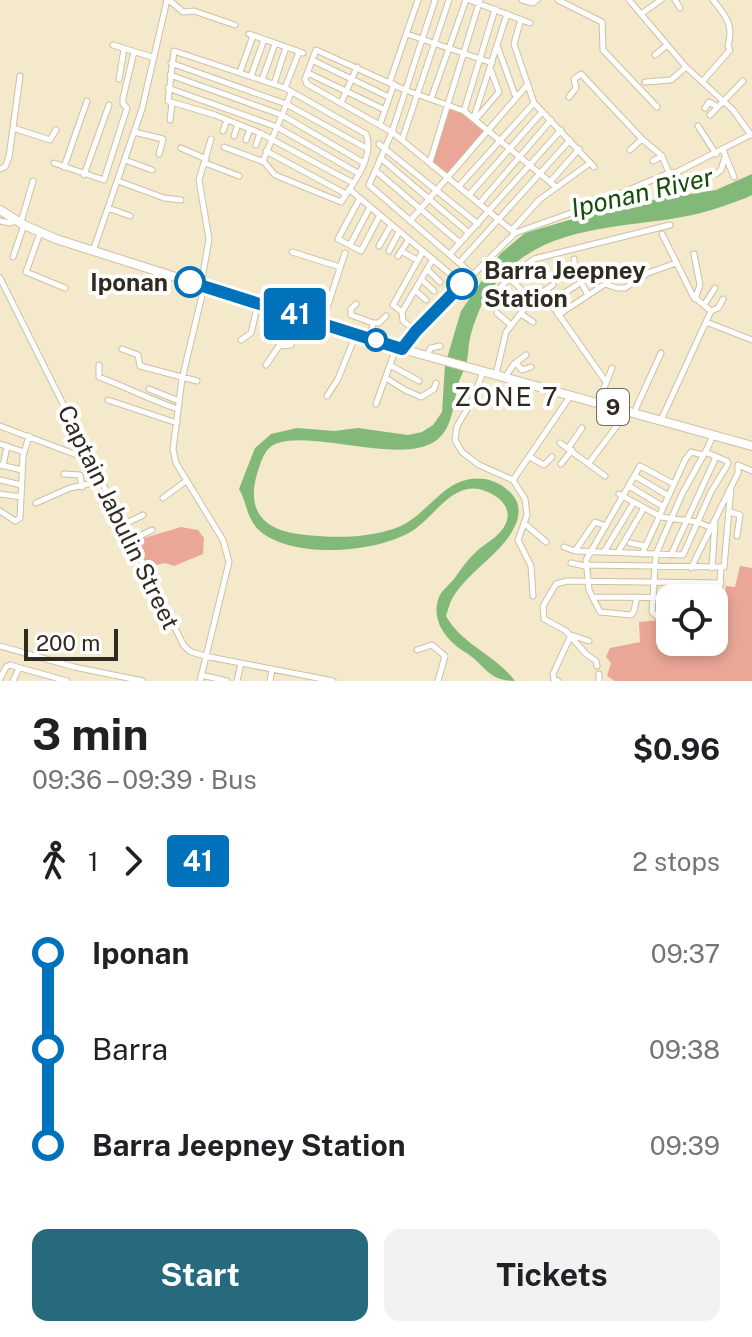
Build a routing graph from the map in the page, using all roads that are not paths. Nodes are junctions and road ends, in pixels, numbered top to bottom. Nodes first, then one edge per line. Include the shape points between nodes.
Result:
1 (168, 0) edge
2 (418, 0) edge
3 (435, 0) edge
4 (449, 0) edge
5 (468, 0) edge
6 (522, 0) edge
7 (537, 0) edge
8 (558, 0) edge
9 (629, 0) edge
10 (661, 0) edge
11 (675, 0) edge
12 (713, 0) edge
13 (479, 2) edge
14 (680, 8) dead end
15 (495, 9) junction
16 (507, 14) junction
17 (641, 14) junction
18 (521, 19) junction
19 (530, 23) dead end
20 (235, 25) dead end
21 (407, 34) junction
22 (264, 40) junction
23 (422, 40) junction
24 (275, 44) junction
25 (113, 45) dead end
26 (434, 45) junction
27 (666, 46) junction
28 (286, 47) junction
29 (497, 47) junction
30 (124, 49) junction
31 (448, 49) junction
32 (134, 52) junction
33 (463, 54) junction
34 (655, 55) dead end
35 (152, 57) junction
36 (479, 59) junction
37 (312, 60) junction
38 (171, 63) junction
39 (491, 66) junction
40 (357, 67) junction
41 (686, 67) junction
42 (240, 72) junction
43 (308, 73) junction
44 (170, 75) junction
45 (20, 76) dead end
46 (251, 76) junction
47 (119, 79) dead end
48 (352, 79) junction
49 (262, 80) junction
50 (743, 81) dead end
51 (645, 82) dead end
52 (702, 82) junction
53 (392, 83) junction
54 (274, 84) junction
55 (528, 84) junction
56 (168, 88) junction
57 (285, 88) junction
58 (405, 90) junction
59 (346, 92) junction
60 (291, 93) junction
61 (417, 94) junction
62 (516, 96) junction
63 (389, 97) junction
64 (569, 97) dead end
65 (431, 99) junction
66 (87, 101) dead end
67 (724, 101) junction
68 (172, 103) junction
69 (341, 103) junction
70 (534, 103) junction
71 (286, 104) junction
72 (447, 104) junction
73 (109, 105) dead end
74 (657, 107) dead end
75 (718, 107) junction
76 (705, 108) dead end
77 (385, 110) junction
78 (464, 111) junction
79 (542, 112) junction
80 (282, 115) junction
81 (710, 115) dead end
82 (475, 118) junction
83 (170, 120) dead end
84 (227, 120) junction
85 (551, 120) junction
86 (238, 124) junction
87 (380, 124) junction
88 (698, 126) dead end
89 (277, 127) junction
90 (13, 128) junction
91 (250, 129) junction
92 (487, 129) junction
93 (56, 130) dead end
94 (561, 130) junction
95 (223, 131) dead end
96 (134, 132) junction
97 (392, 132) junction
98 (260, 133) junction
99 (752, 134) edge
100 (234, 136) dead end
101 (271, 138) junction
102 (211, 139) dead end
103 (642, 139) junction
104 (246, 140) dead end
105 (402, 140) junction
106 (499, 140) junction
107 (570, 140) junction
108 (379, 144) dead end
109 (256, 145) dead end
110 (224, 147) dead end
111 (181, 148) dead end
112 (386, 148) junction
113 (368, 149) junction
114 (508, 149) junction
115 (579, 149) junction
116 (630, 150) dead end
117 (266, 151) junction
118 (113, 152) junction
119 (721, 153) junction
120 (159, 154) dead end
121 (662, 156) junction
122 (126, 158) junction
123 (519, 158) junction
124 (382, 159) junction
125 (206, 161) junction
126 (653, 161) dead end
127 (264, 162) junction
128 (430, 162) junction
129 (54, 163) dead end
130 (364, 163) junction
131 (528, 165) junction
132 (64, 167) junction
133 (0, 169) edge
134 (152, 170) dead end
135 (376, 171) junction
136 (677, 172) junction
137 (358, 173) junction
138 (669, 173) junction
139 (539, 174) junction
140 (716, 174) dead end
141 (84, 175) junction
142 (239, 176) dead end
143 (447, 177) junction
144 (734, 177) dead end
145 (33, 181) dead end
146 (118, 181) junction
147 (550, 182) junction
148 (459, 186) junction
149 (682, 186) dead end
150 (556, 187) junction
151 (437, 188) junction
152 (349, 189) junction
153 (469, 195) junction
154 (360, 198) junction
155 (428, 198) junction
156 (181, 200) dead end
157 (480, 203) junction
158 (370, 207) junction
159 (108, 208) junction
160 (419, 209) junction
161 (0, 210) edge
162 (490, 211) junction
163 (380, 215) junction
164 (130, 216) dead end
165 (500, 220) junction
166 (0, 221) edge
167 (410, 221) junction
168 (20, 223) junction
169 (478, 224) junction
170 (391, 225) junction
171 (670, 225) dead end
172 (399, 232) junction
173 (513, 232) junction
174 (40, 233) junction
175 (469, 233) junction
176 (662, 234) dead end
177 (409, 239) junction
178 (460, 243) junction
179 (350, 245) junction
180 (379, 246) dead end
181 (93, 251) junction
182 (389, 251) dead end
183 (423, 251) junction
184 (292, 252) dead end
185 (345, 253) dead end
186 (450, 254) junction
187 (694, 254) dead end
188 (13, 257) dead end
189 (433, 259) junction
190 (574, 259) dead end
191 (417, 260) junction
192 (460, 262) junction
193 (676, 263) junction
194 (340, 267) junction
195 (427, 269) junction
196 (472, 274) junction
197 (0, 278) edge
198 (509, 278) junction
199 (421, 279) junction
200 (440, 282) dead end
201 (580, 283) junction
202 (462, 284) junction
203 (203, 285) junction
204 (553, 285) dead end
205 (65, 288) dead end
206 (715, 288) dead end
207 (499, 289) dead end
208 (415, 290) junction
209 (434, 291) dead end
210 (588, 295) junction
211 (534, 298) junction
212 (507, 299) dead end
213 (695, 299) junction
214 (723, 299) dead end
215 (426, 300) dead end
216 (550, 302) junction
217 (356, 304) dead end
218 (704, 305) junction
219 (257, 307) junction
220 (711, 311) junction
221 (402, 312) junction
222 (522, 312) junction
223 (497, 313) dead end
224 (296, 314) junction
225 (558, 315) junction
226 (386, 316) dead end
227 (533, 322) dead end
228 (706, 322) junction
229 (322, 323) junction
230 (373, 323) junction
231 (511, 325) junction
232 (416, 331) junction
233 (356, 334) junction
234 (370, 338) junction
235 (241, 340) dead end
236 (752, 340) edge
237 (400, 347) junction
238 (122, 349) dead end
239 (661, 353) dead end
240 (526, 355) dead end
241 (516, 363) junction
242 (99, 365) dead end
243 (266, 365) dead end
244 (390, 365) junction
245 (477, 367) junction
246 (531, 367) dead end
247 (612, 368) dead end
248 (496, 372) junction
249 (508, 373) junction
250 (386, 378) junction
251 (182, 379) junction
252 (197, 381) dead end
253 (419, 381) dead end
254 (606, 382) junction
255 (436, 383) dead end
256 (149, 389) dead end
257 (571, 395) junction
258 (327, 396) dead end
259 (600, 398) junction
260 (108, 400) dead end
261 (179, 401) junction
262 (376, 404) dead end
263 (178, 409) junction
264 (632, 410) junction
265 (662, 418) junction
266 (177, 423) junction
267 (0, 426) edge
268 (582, 428) dead end
269 (711, 434) junction
270 (29, 436) junction
271 (560, 443) dead end
272 (752, 443) edge
273 (3, 445) edge
274 (570, 448) junction
275 (24, 452) junction
276 (704, 454) junction
277 (530, 457) junction
278 (552, 457) dead end
279 (716, 457) junction
280 (93, 461) junction
281 (589, 463) junction
282 (561, 464) dead end
283 (1, 466) edge
284 (22, 470) junction
285 (752, 471) edge
286 (64, 474) dead end
287 (605, 476) dead end
288 (635, 476) junction
289 (0, 480) edge
290 (513, 480) junction
291 (102, 481) junction
292 (186, 481) junction
293 (672, 483) junction
294 (21, 485) junction
295 (629, 486) junction
296 (82, 487) junction
297 (731, 487) junction
298 (0, 494) edge
299 (621, 495) junction
300 (667, 495) junction
301 (21, 497) junction
302 (163, 498) dead end
303 (634, 502) junction
304 (36, 503) dead end
305 (662, 506) junction
306 (644, 508) junction
307 (0, 511) edge
308 (730, 512) junction
309 (143, 515) dead end
310 (658, 516) junction
311 (715, 516) junction
312 (671, 520) junction
313 (685, 520) junction
314 (697, 522) junction
315 (524, 523) junction
316 (123, 525) junction
317 (606, 526) junction
318 (710, 527) junction
319 (152, 530) dead end
320 (737, 536) dead end
321 (131, 540) junction
322 (546, 542) dead end
323 (630, 543) dead end
324 (645, 546) junction
325 (564, 547) dead end
326 (575, 551) junction
327 (589, 552) junction
328 (604, 552) junction
329 (618, 552) junction
330 (642, 554) junction
331 (656, 554) junction
332 (671, 555) junction
333 (571, 563) dead end
334 (585, 566) junction
335 (654, 567) junction
336 (691, 568) junction
337 (712, 568) junction
338 (721, 568) junction
339 (587, 582) junction
340 (653, 582) junction
341 (721, 583) joint
342 (533, 596) dead end
343 (593, 597) junction
344 (637, 597) junction
345 (653, 597) junction
346 (656, 597) edge
347 (656, 615) edge
348 (571, 635) junction
349 (589, 641) dead end
350 (0, 646) edge
351 (417, 650) dead end
352 (205, 656) junction
353 (241, 663) junction
354 (63, 664) junction
355 (597, 666) dead end
356 (19, 668) junction
357 (272, 669) junction
358 (33, 671) junction
359 (44, 678) edge
360 (200, 678) edge
361 (295, 678) edge
362 (0, 679) edge
363 (57, 680) edge
364 (315, 680) edge
365 (13, 681) edge
366 (29, 681) edge
367 (67, 681) edge
368 (143, 681) edge
369 (227, 681) edge
370 (237, 681) edge
371 (270, 681) edge
372 (333, 681) edge
373 (438, 681) edge
374 (558, 681) edge

1 - 20 street via 183,12
1 - 35 street
2 - 21 street
3 - 23 street
4 - 26 street
5 - 13 street
5 - 31 street
6 - 7 street
8 - 74 street via 602,22 603,50
9 - 17 street
10 - 17 street
11 - 14 street
12 - 52 street via 732,20 730,50
13 - 15 street
13 - 33 street
15 - 16 street
15 - 36 street
16 - 18 street
16 - 29 street
17 - 27 street
18 - 19 street
18 - 55 street via 514,44
21 - 23 street
21 - 53 street
22 - 24 street
22 - 42 street via 251,35
22 - 46 street
23 - 26 street
23 - 58 street
24 - 28 street
24 - 49 street
25 - 30 street
26 - 31 street
26 - 61 street
27 - 34 street
27 - 41 street
28 - 54 street
28 - 57 street via 301,52
29 - 39 street
29 - 62 street
30 - 32 street
30 - 47 street
31 - 33 street
31 - 65 street
32 - 35 street
32 - 118 street via 123,98 127,108
33 - 36 street
33 - 72 street
35 - 96 street
36 - 39 street
36 - 78 street
37 - 40 street via 317,49
37 - 43 street
37 - 48 street
38 - 42 street via 175,50
38 - 44 street
38 - 71 street
39 - 82 street
39 - 82 street via 499,92
40 - 48 street
40 - 53 street
41 - 51 street via 671,80
41 - 52 street
42 - 46 street
43 - 59 street
43 - 69 street via 307,84
44 - 56 street
44 - 80 street
45 - 90 street
46 - 49 street
48 - 59 street
48 - 63 street
49 - 54 street
50 - 67 street
52 - 67 street
53 - 58 street
53 - 63 street
54 - 57 street
55 - 62 street
55 - 70 street
56 - 68 street via 167,101
56 - 89 street
57 - 60 street
58 - 61 street
58 - 97 street
59 - 69 street
59 - 77 street
60 - 71 street
60 - 113 street via 366,134
61 - 65 street
61 - 105 street
62 - 92 street
63 - 77 street
64 - 103 street via 581,74
65 - 72 street
66 - 132 street
67 - 75 street
67 - 99 street
68 - 83 street
68 - 84 street
69 - 87 street
70 - 79 street
70 - 106 street
71 - 80 street
71 - 113 street
72 - 78 street
72 - 128 street
73 - 141 street
75 - 76 street via 709,102
75 - 81 street
77 - 87 street
78 - 82 street
79 - 85 street
79 - 114 street
80 - 89 street
80 - 130 street
82 - 92 street
84 - 86 street
84 - 95 street
85 - 94 street
85 - 123 street
86 - 91 street
86 - 100 street
87 - 97 street
88 - 119 street
89 - 101 street
89 - 137 street
90 - 93 street via 50,140
90 - 133 street via 7,163
91 - 98 street
91 - 104 street
92 - 106 street
92 - 143 street
94 - 107 street
94 - 131 street
96 - 120 street via 163,139
96 - 122 street
97 - 105 street
97 - 112 street
98 - 101 street
98 - 109 street
99 - 119 street
101 - 117 street
101 - 152 street
102 - 125 street
103 - 116 street
103 - 121 street
105 - 128 street
106 - 114 street
106 - 148 street
107 - 115 street
107 - 139 street
108 - 112 street
110 - 127 street
111 - 125 street
112 - 124 street
112 - 151 street
113 - 130 street
114 - 123 street
114 - 153 street
115 - 147 street
115 - 150 street via 592,165
117 - 127 street
117 - 152 street
118 - 122 street
118 - 141 street via 104,180
119 - 136 street
119 - 140 street
119 - 144 street
121 - 126 street
121 - 138 street
122 - 134 street
122 - 146 street
123 - 131 street
123 - 157 street
124 - 135 street
124 - 155 street
125 - 142 street
125 - 203 street via 199,182 209,239
127 - 152 street via 275,175 335,200 342,202
128 - 143 street
129 - 132 street
130 - 137 street
131 - 139 street
131 - 162 street
132 - 141 street
135 - 160 street
135 - 167 street via 370,187
136 - 138 street
136 - 149 street
137 - 152 street
138 - 173 street
139 - 147 street
139 - 165 street
143 - 148 street
143 - 151 street
145 - 168 street
146 - 156 street
146 - 159 street
147 - 150 street
148 - 153 street
150 - 173 street
151 - 155 street
151 - 169 street
152 - 154 street
153 - 157 street
154 - 158 street
154 - 179 street via 338,237
155 - 160 street
155 - 175 street
157 - 162 street
158 - 163 street
158 - 179 street
159 - 164 street
159 - 181 street
160 - 167 street
160 - 178 street
161 - 168 highway, 9
162 - 165 street
162 - 169 street
163 - 170 street
163 - 179 street via 361,251
165 - 173 street
165 - 192 street
166 - 168 street
167 - 186 street
168 - 174 highway, 9
168 - 188 street
169 - 175 street
170 - 172 street
170 - 180 street
171 - 198 street via 540,257
172 - 177 street
172 - 182 street
173 - 196 street
174 - 181 highway, 9
174 - 205 street via 27,274
175 - 178 street
176 - 193 street
177 - 183 street
177 - 191 street via 400,253
178 - 186 street
181 - 203 highway, 9
183 - 189 street
183 - 191 street
184 - 194 street
185 - 194 street
186 - 192 street
187 - 213 street via 700,285
189 - 195 street
189 - 202 street
190 - 201 street
191 - 221 street via 393,305
192 - 196 street
193 - 210 street via 625,288 605,284
193 - 213 street
194 - 229 street
195 - 199 street
195 - 200 street
196 - 202 street
197 - 280 street, Captain Jabulin Street
198 - 207 street
198 - 211 street
199 - 208 street
199 - 209 street
201 - 210 street
201 - 216 street
202 - 232 street
203 - 219 highway, 9
203 - 251 street
204 - 211 street
206 - 218 street
208 - 215 street
208 - 221 street
210 - 225 street
211 - 216 street
211 - 222 street
212 - 222 street
213 - 218 street
214 - 220 street
216 - 225 street
217 - 230 street via 351,315
218 - 220 street
219 - 224 highway, 9
219 - 235 street via 251,333
220 - 228 street
221 - 232 street via 403,321
222 - 227 street
222 - 231 street
223 - 231 street
224 - 229 highway, 9
224 - 243 street via 291,345 279,346
225 - 254 street
226 - 230 street
228 - 236 street
228 - 265 street
229 - 233 highway, 9
230 - 234 street
231 - 248 street via 502,340
232 - 237 street
233 - 234 highway, 9
233 - 258 street
234 - 237 highway, 9
237 - 244 street
237 - 245 highway, 9 via 436,352
238 - 251 street via 138,355 140,366
239 - 264 street
240 - 241 street
241 - 246 street via 524,371
241 - 249 street
242 - 263 street via 99,377
244 - 250 street
244 - 253 street
245 - 248 highway, 9
245 - 290 street via 471,403 455,440 479,465
247 - 254 street
248 - 249 highway, 9
248 - 257 highway, 9
249 - 259 highway, 9
250 - 255 street via 421,397
250 - 262 street
251 - 252 street
251 - 261 street
254 - 259 street
256 - 261 street
257 - 264 highway, 9
257 - 277 street
259 - 264 highway, 9
260 - 266 street
261 - 263 street
263 - 266 street
264 - 265 highway, 9
264 - 281 street
265 - 269 highway, 9
265 - 272 highway, 9
266 - 292 street via 174,457
267 - 270 street
268 - 274 street
269 - 272 highway, 9
269 - 276 street
270 - 275 street
270 - 280 street
271 - 274 street
273 - 275 street
273 - 283 street
274 - 281 street
274 - 282 street
275 - 284 street
276 - 279 street
276 - 293 street via 690,452
276 - 312 street
277 - 278 street via 544,465
277 - 290 street
279 - 313 street
279 - 314 street via 728,464
280 - 291 street, Captain Jabulin Street
281 - 287 street
283 - 284 street
284 - 294 street
285 - 297 street via 738,465
286 - 296 street via 80,475
288 - 293 street via 641,466
288 - 295 street
288 - 300 street
289 - 294 street
290 - 315 street via 527,503
291 - 296 street
291 - 316 street, Captain Jabulin Street
292 - 302 street
292 - 352 street via 223,540 229,562
293 - 300 street
294 - 301 street
295 - 299 street
295 - 305 street
296 - 304 street
297 - 308 street
297 - 311 street
298 - 301 street
299 - 303 street
299 - 317 street
300 - 305 street
301 - 307 street via 21,515 15,521
303 - 306 street
303 - 328 street
305 - 310 street
306 - 310 street
306 - 329 street
308 - 320 street via 740,515
308 - 338 street
309 - 316 street
310 - 312 street
310 - 324 street
311 - 318 street
311 - 337 street
312 - 313 street
312 - 331 street
313 - 314 street
313 - 332 street
314 - 318 street
314 - 332 street via 683,555
315 - 322 street
315 - 342 street via 518,540 531,566
316 - 321 street, Captain Jabulin Street
317 - 326 street via 595,522
317 - 327 street
318 - 336 street
319 - 321 street
321 - 352 street, Captain Jabulin Street via 182,643
323 - 324 street
324 - 330 street
325 - 326 street
326 - 327 street
327 - 328 street
327 - 334 street
328 - 329 street
329 - 330 street
330 - 331 street
331 - 332 street
331 - 335 street
333 - 334 street
334 - 335 street
334 - 339 street
335 - 336 street
335 - 340 street
336 - 337 street
337 - 338 street
338 - 341 street
339 - 340 street
339 - 343 street
339 - 348 street via 556,584 543,606 544,619
340 - 341 street
340 - 345 street
343 - 344 street
343 - 344 street via 602,613 629,615
344 - 345 street
345 - 346 street
345 - 347 street
348 - 349 street
348 - 355 street
348 - 374 street via 553,674
350 - 354 street
351 - 373 street via 432,645 445,656
352 - 353 street, Captain Jabulin Street
352 - 360 street
353 - 357 street, Captain Jabulin Street
353 - 370 street
354 - 363 street
354 - 368 street
356 - 358 street
356 - 362 street via 8,665
356 - 365 street
357 - 361 street, Captain Jabulin Street
357 - 371 street
358 - 359 street
358 - 366 street
359 - 363 street
360 - 369 street
361 - 364 street, Captain Jabulin Street
363 - 367 street
364 - 372 street, Captain Jabulin Street

